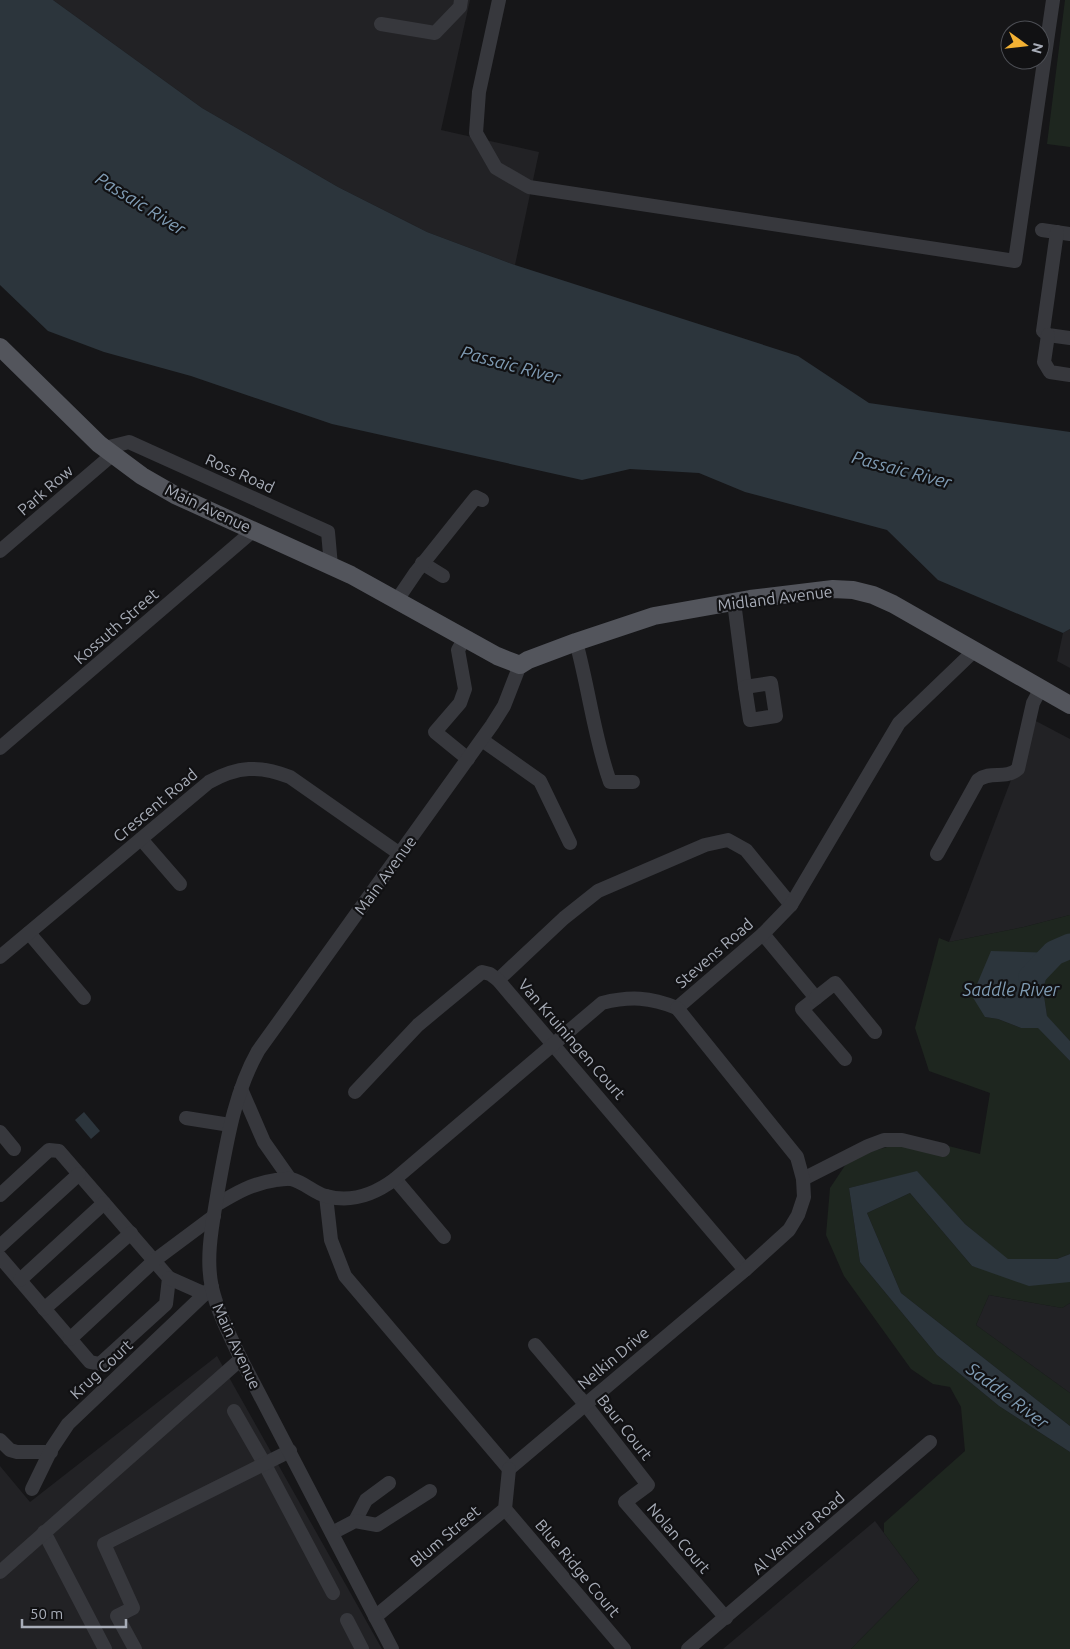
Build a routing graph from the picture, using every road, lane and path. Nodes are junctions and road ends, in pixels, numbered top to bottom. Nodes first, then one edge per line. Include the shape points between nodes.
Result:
1 (461, 0) edge
2 (498, 0) edge
3 (1053, 0) edge
4 (381, 24) dead end
5 (1042, 230) dead end
6 (1063, 233) edge
7 (1048, 335) junction
8 (1070, 338) edge
9 (0, 347) edge
10 (1070, 375) edge
11 (109, 452) junction
12 (482, 500) dead end
13 (254, 530) junction
14 (0, 551) edge
15 (422, 564) junction
16 (331, 566) junction
17 (443, 576) dead end
18 (397, 600) junction
19 (734, 602) junction
20 (464, 638) junction
21 (576, 642) junction
22 (974, 650) junction
23 (520, 665) junction
24 (745, 687) dead end
25 (1041, 688) junction
26 (1070, 705) edge
27 (482, 740) junction
28 (0, 748) edge
29 (468, 759) junction
30 (633, 782) dead end
31 (142, 839) junction
32 (570, 843) dead end
33 (400, 854) junction
34 (937, 854) dead end
35 (180, 884) dead end
36 (791, 905) junction
37 (28, 933) junction
38 (763, 934) junction
39 (0, 957) edge
40 (498, 980) junction
41 (84, 998) dead end
42 (816, 998) junction
43 (676, 1008) junction
44 (875, 1032) dead end
45 (554, 1044) junction
46 (845, 1059) dead end
47 (241, 1088) junction
48 (355, 1092) dead end
49 (186, 1118) dead end
50 (230, 1124) junction
51 (0, 1132) edge
52 (14, 1149) dead end
53 (943, 1150) dead end
54 (79, 1174) junction
55 (290, 1179) junction
56 (395, 1179) junction
57 (803, 1179) junction
58 (0, 1196) edge
59 (326, 1196) junction
60 (104, 1203) junction
61 (215, 1210) junction
62 (131, 1233) junction
63 (444, 1237) dead end
64 (0, 1246) edge
65 (0, 1257) edge
66 (155, 1260) junction
67 (745, 1270) junction
68 (169, 1278) junction
69 (20, 1280) junction
70 (209, 1291) junction
71 (44, 1309) junction
72 (70, 1339) junction
73 (535, 1344) dead end
74 (241, 1359) junction
75 (585, 1404) junction
76 (234, 1411) dead end
77 (0, 1440) edge
78 (930, 1442) dead end
79 (290, 1450) junction
80 (51, 1452) junction
81 (264, 1463) junction
82 (509, 1468) junction
83 (389, 1483) dead end
84 (648, 1485) joint
85 (32, 1489) dead end
86 (430, 1491) dead end
87 (505, 1509) junction
88 (355, 1521) junction
89 (44, 1532) junction
90 (332, 1533) junction
91 (0, 1572) edge
92 (333, 1593) dead end
93 (375, 1617) junction
94 (726, 1618) junction
95 (347, 1620) dead end
96 (105, 1649) edge
97 (135, 1649) edge
98 (362, 1649) edge
99 (392, 1649) edge
100 (624, 1649) edge
101 (688, 1649) edge

1 - 4 street via 460,7 435,33
2 - 3 street via 479,92 476,133 496,168 529,187 1015,261
5 - 6 street
6 - 7 street via 1044,331
7 - 8 street
7 - 10 street via 1044,362 1050,372
9 - 11 main road, Main Avenue
11 - 13 main road, Main Avenue via 174,495
11 - 14 street, Park Row
11 - 16 street, Ross Road via 130,442 328,532
12 - 15 street via 476,497
13 - 16 main road, Main Avenue
13 - 28 street, Kossuth Street
15 - 17 street
15 - 18 street
16 - 18 main road, Main Avenue
18 - 20 main road, Main Avenue
19 - 21 main road, Midland Avenue via 654,616
19 - 22 main road, Midland Avenue via 833,589 853,590 893,604
19 - 24 street
20 - 23 main road, Main Avenue
20 - 29 street via 458,650 465,689 460,703 435,732
21 - 23 main road, Midland Avenue
21 - 30 street via 610,782
22 - 25 main road, Midland Avenue
22 - 36 street, Stevens Road via 899,723
23 - 27 street, Main Avenue via 504,706
25 - 26 main road, Midland Avenue
25 - 34 street via 1033,703 1018,769 1006,776 991,775 978,780
27 - 29 street, Main Avenue
27 - 32 street via 540,781
29 - 33 street, Main Avenue
31 - 33 street, Crescent Road via 209,782 239,769 257,768 290,777
31 - 35 street
31 - 37 street, Crescent Road
33 - 47 street, Main Avenue via 258,1051
36 - 38 street, Stevens Road
36 - 40 street via 746,850 728,840 705,845 598,891
37 - 39 street, Crescent Road
37 - 41 street
38 - 42 street
38 - 43 street, Stevens Road
40 - 45 street, Van Kruiningen Court
40 - 48 street, Van Kruiningen Court via 482,972 418,1024
42 - 44 street via 835,983
42 - 46 street via 802,1010
43 - 45 street, Stevens Road via 643,998 621,998 602,1003
43 - 57 street, Nelkin Drive via 797,1157
45 - 56 street, Stevens Road
45 - 67 street, Van Kruiningen Court
47 - 50 street, Main Avenue
47 - 55 street, Stevens Road via 264,1142
49 - 50 street
50 - 61 street, Main Avenue
51 - 52 street
53 - 57 street via 902,1140 884,1140
54 - 58 street via 59,1152 49,1150
54 - 60 street
54 - 64 street
55 - 59 street, Stevens Road
55 - 61 street via 254,1184
56 - 59 street, Stevens Road via 366,1196
56 - 63 street
57 - 67 street, Nelkin Drive via 804,1197 789,1230
59 - 82 street via 331,1240 345,1276
60 - 62 street
60 - 69 street
61 - 66 street
61 - 70 street, Main Avenue via 210,1242
62 - 66 street
62 - 71 street
65 - 69 street
66 - 68 street
66 - 72 street
67 - 75 street, Nelkin Drive
68 - 70 street
68 - 72 street via 166,1304 100,1364 90,1362
69 - 71 street
70 - 74 street, Main Avenue
70 - 80 street, Krug Court via 68,1424
71 - 72 street
73 - 75 street, Baur Court
74 - 79 street, Main Avenue
74 - 89 street
75 - 82 street, Nelkin Drive
75 - 84 street, Baur Court
76 - 81 street
77 - 80 street via 17,1452
78 - 94 street, Al Ventura Road
79 - 81 street
79 - 90 street, Main Avenue
80 - 85 street, Krug Court
81 - 92 street
81 - 97 street via 104,1544 134,1608 117,1616
82 - 87 street, Blum Street
83 - 88 street via 366,1500
84 - 94 street, Nolan Court via 625,1502
86 - 88 street via 377,1526
87 - 93 street, Blum Street
87 - 100 street, Blue Ridge Court
88 - 90 street
89 - 91 street
89 - 96 street
90 - 93 street, Main Avenue
93 - 99 street, Main Avenue
94 - 101 street, Al Ventura Road
95 - 98 street

